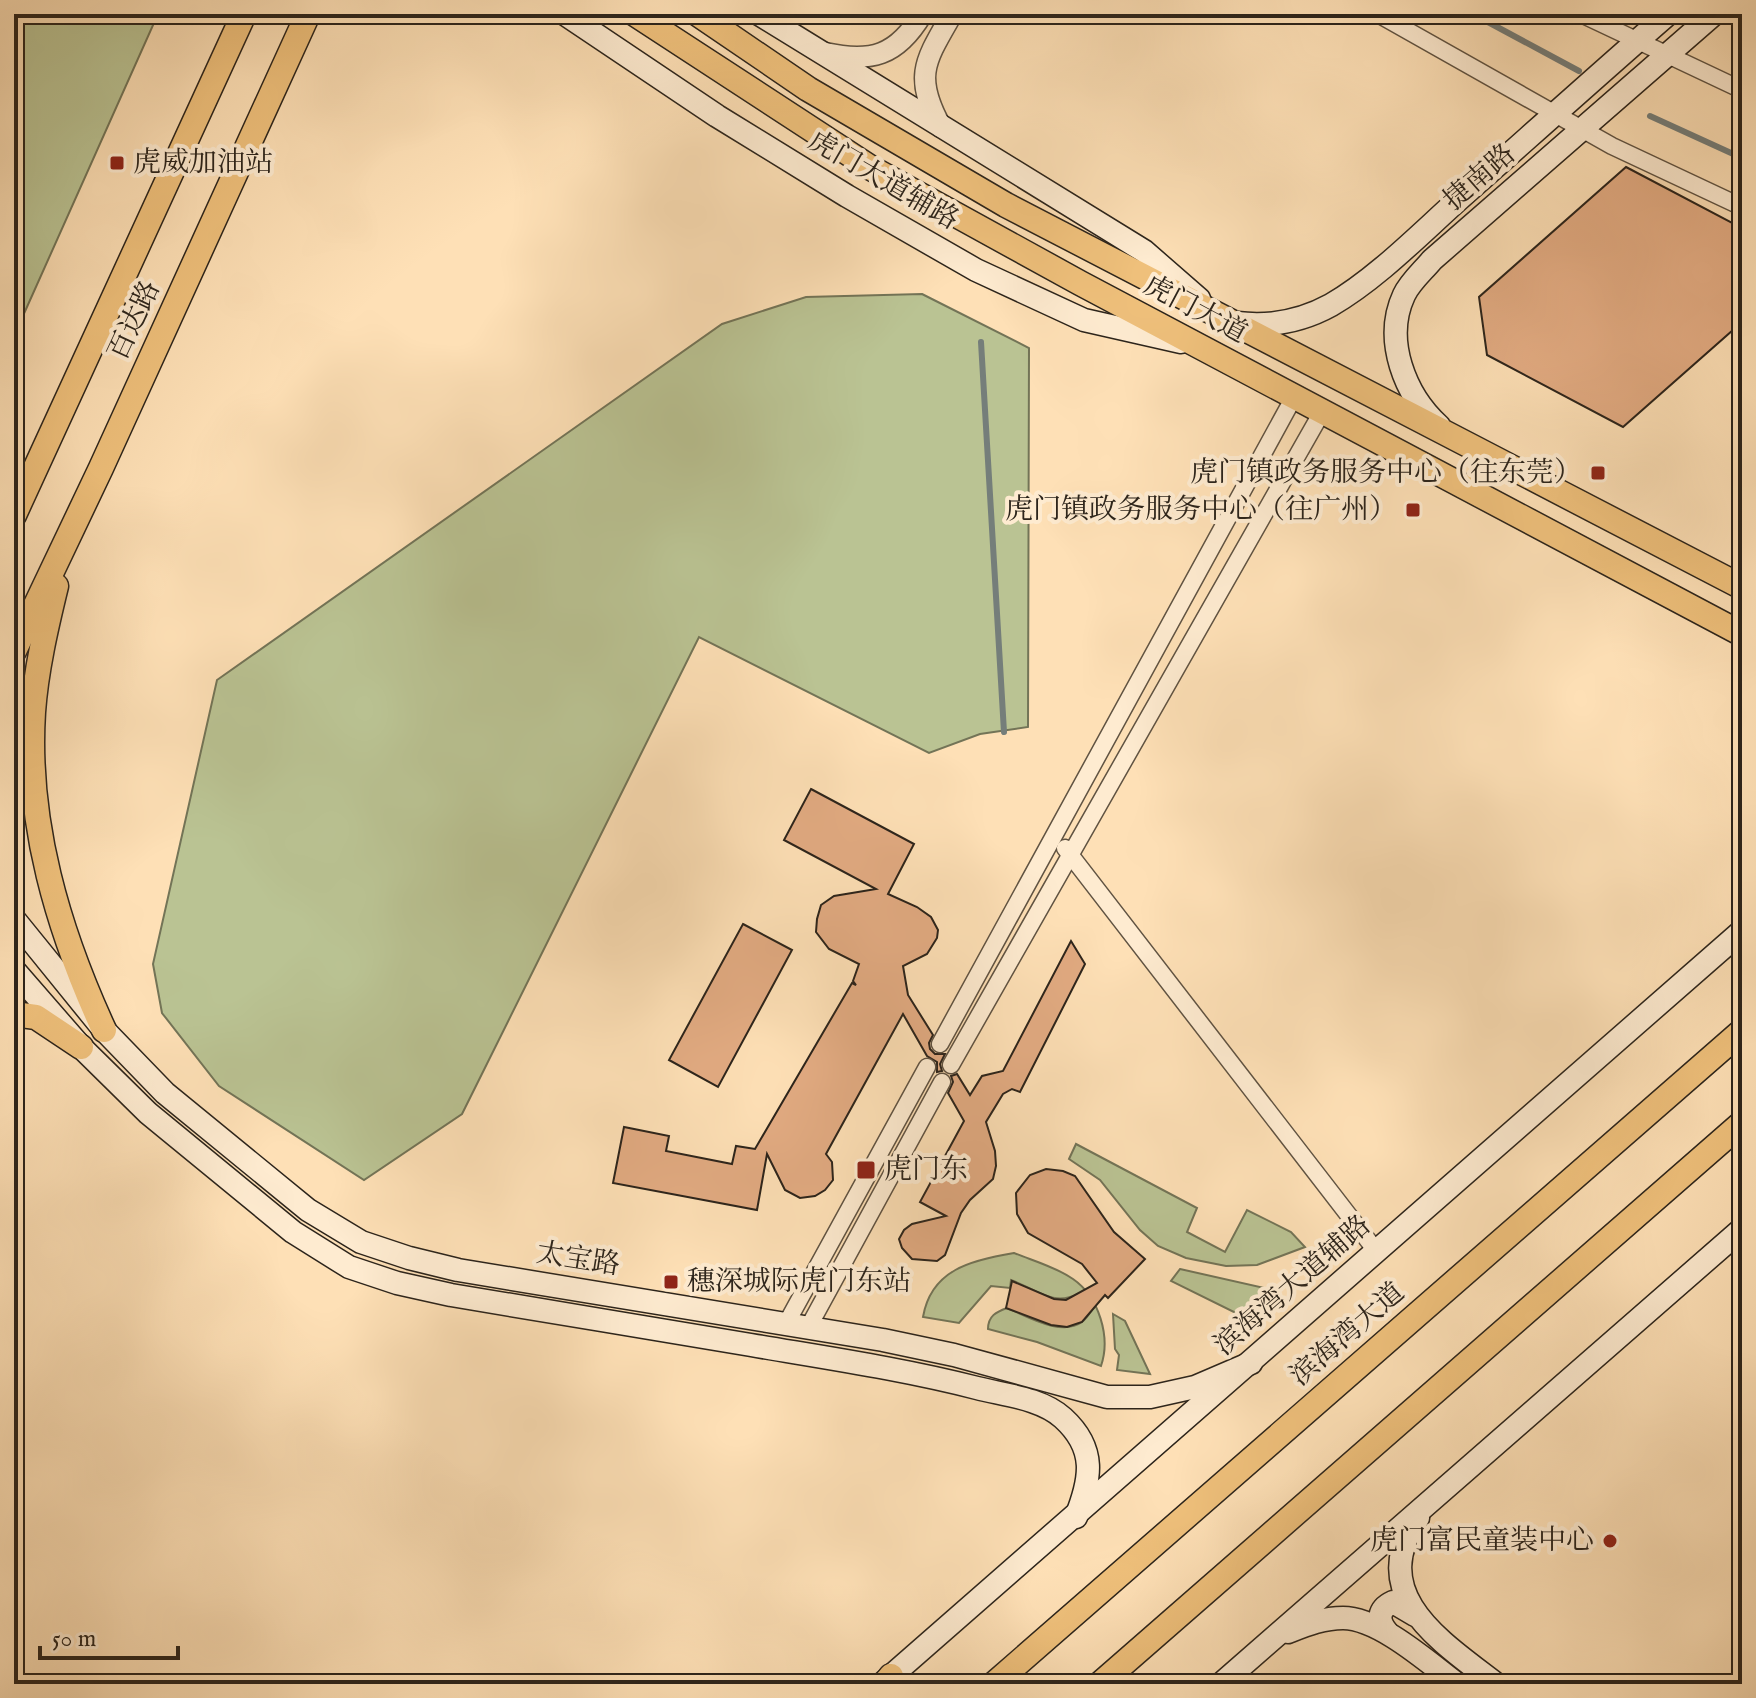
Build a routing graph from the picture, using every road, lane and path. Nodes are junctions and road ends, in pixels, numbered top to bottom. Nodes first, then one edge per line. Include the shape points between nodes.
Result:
1 (244, 14) edge
2 (308, 14) edge
3 (321, 14) edge
4 (565, 14) edge
5 (635, 14) edge
6 (698, 14) edge
7 (759, 14) edge
8 (922, 14) edge
9 (952, 14) edge
10 (1378, 14) edge
11 (1581, 14) edge
12 (1668, 14) edge
13 (1714, 14) edge
14 (296, 41) junction
15 (1637, 41) junction
16 (815, 51) junction
17 (1667, 55) junction
18 (1742, 90) edge
19 (1556, 113) junction
20 (941, 127) junction
21 (1582, 129) junction
22 (1742, 207) edge
23 (1224, 318) junction
24 (1196, 345) junction
25 (1294, 397) junction
26 (1322, 412) junction
27 (1443, 430) junction
28 (15, 511) edge
29 (67, 540) junction
30 (1742, 587) edge
31 (1742, 634) edge
32 (14, 651) edge
33 (1055, 836) junction
34 (1070, 856) junction
35 (14, 919) edge
36 (1742, 931) edge
37 (14, 970) edge
38 (14, 1014) edge
39 (104, 1030) junction
40 (1742, 1031) edge
41 (940, 1044) dead end
42 (81, 1047) junction
43 (951, 1065) dead end
44 (927, 1067) dead end
45 (942, 1082) dead end
46 (1742, 1123) edge
47 (1742, 1229) edge
48 (1377, 1252) junction
49 (786, 1324) junction
50 (808, 1328) junction
51 (1251, 1363) junction
52 (1430, 1501) junction
53 (1076, 1517) junction
54 (1415, 1615) junction
55 (1387, 1632) junction
56 (1276, 1636) junction
57 (886, 1681) edge
58 (994, 1684) edge
59 (1100, 1684) edge
60 (1221, 1684) edge
61 (1457, 1684) edge
62 (1496, 1684) edge

1 - 28 main road, 百达路
2 - 14 main road, 百达路
3 - 14 main road
4 - 24 main road, 虎门大道辅路 via 717,116 976,270 1084,320
5 - 24 main road, 虎门大道 via 871,168
6 - 23 main road, 虎门大道 via 808,89 1006,205
7 - 16 main road
8 - 16 street via 910,35 890,51 847,58
9 - 20 street via 930,51 923,80
10 - 19 street
11 - 15 street
12 - 15 main road, 捷南路
13 - 17 main road, 捷南路
14 - 29 main road, 百达路
15 - 17 street
15 - 19 main road, 捷南路
16 - 20 main road
17 - 18 street
17 - 21 main road, 捷南路
19 - 21 street
19 - 23 main road, 捷南路 via 1414,240 1330,305 1264,326
20 - 23 main road via 1144,251
21 - 22 street
21 - 27 main road, 捷南路 via 1432,260 1405,292 1396,319 1398,351 1421,410
23 - 27 main road, 虎门大道
24 - 25 main road, 虎门大道
25 - 26 main road, 虎门大道
25 - 33 street
26 - 31 main road, 虎门大道
26 - 34 street
27 - 30 main road, 虎门大道
29 - 32 main road, 百达路
29 - 39 main road via 33,711 33,779 55,903
33 - 34 street
33 - 41 street
34 - 43 street
34 - 48 street
35 - 39 main road, 太宝路
36 - 48 main road, 滨海湾大道辅路
37 - 42 main road, 太宝路
38 - 42 main road via 36,1017
39 - 49 main road, 太宝路 via 165,1093 234,1152 308,1210 361,1242 458,1270
40 - 58 main road, 滨海湾大道
42 - 53 main road, 太宝路 via 218,1173 293,1232 349,1267 451,1295 874,1366 1041,1405 1062,1417 1088,1457 1088,1487
44 - 49 street
45 - 50 street
46 - 59 main road
47 - 52 main road
48 - 51 main road, 滨海湾大道辅路
49 - 50 main road, 太宝路
50 - 51 main road, 太宝路 via 954,1355 1107,1397 1150,1397 1195,1387
51 - 53 main road, 滨海湾大道辅路
52 - 54 main road via 1408,1532 1400,1568 1401,1589
52 - 56 main road
53 - 57 main road, 滨海湾大道辅路
54 - 55 main road via 1393,1602 1384,1606 1380,1624
54 - 62 main road
55 - 56 main road via 1347,1618 1320,1620
55 - 61 main road
56 - 60 main road

